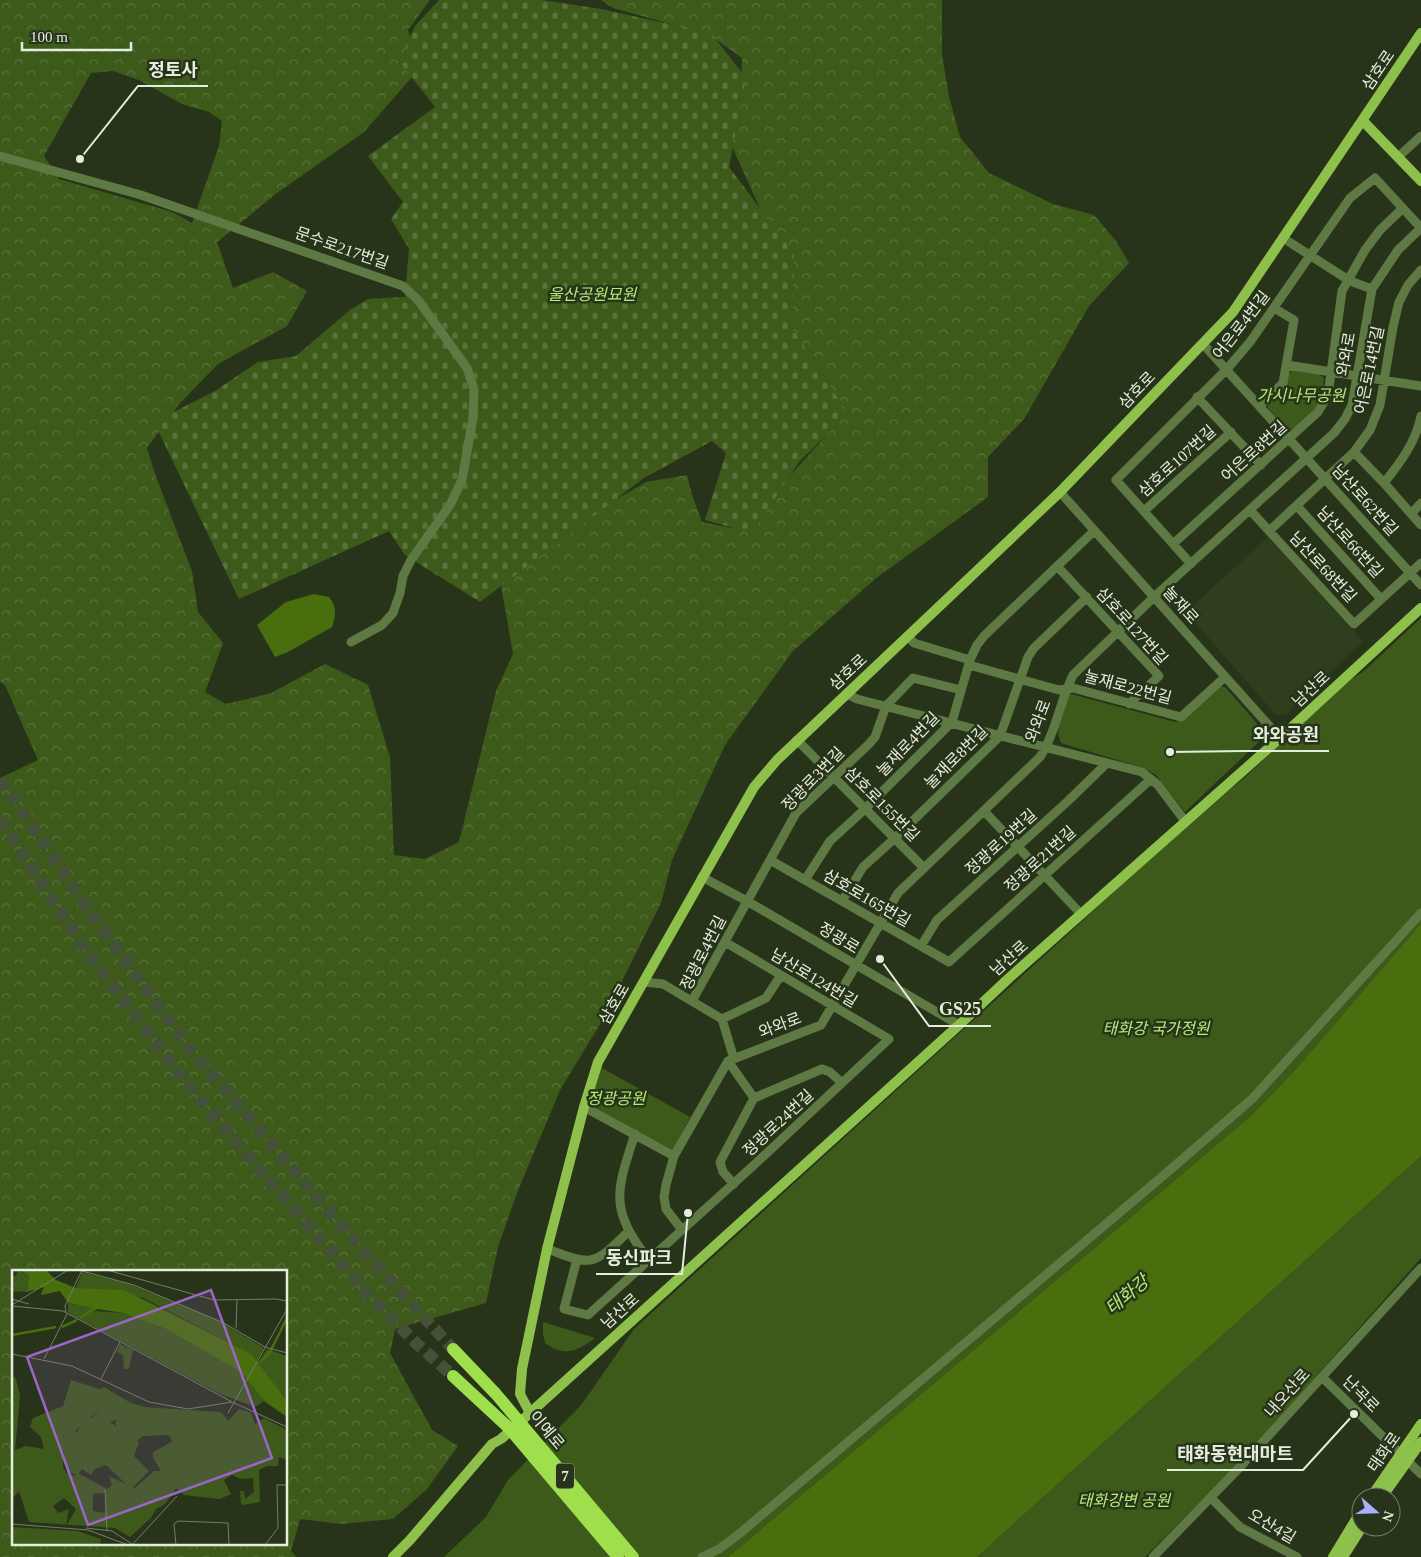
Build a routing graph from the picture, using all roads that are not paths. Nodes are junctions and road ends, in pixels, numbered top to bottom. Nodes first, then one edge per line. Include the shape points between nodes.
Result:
1 (1421, 33) edge
2 (1363, 120) junction
3 (1421, 136) edge
4 (0, 156) edge
5 (1398, 156) junction
6 (1421, 181) edge
7 (1402, 208) junction
8 (1421, 228) edge
9 (1284, 238) junction
10 (1311, 255) junction
11 (1421, 270) edge
12 (1348, 279) junction
13 (1372, 289) junction
14 (1274, 308) junction
15 (1203, 344) junction
16 (1287, 365) junction
17 (1227, 369) junction
18 (1330, 371) junction
19 (1358, 376) junction
20 (1384, 380) junction
21 (1421, 386) edge
22 (1198, 397) junction
23 (1260, 406) junction
24 (1421, 416) edge
25 (1231, 432) junction
26 (1289, 439) junction
27 (1354, 452) junction
28 (1307, 458) junction
29 (1261, 465) junction
30 (1325, 479) junction
31 (1384, 483) junction
32 (1060, 492) junction
33 (1421, 503) edge
34 (1297, 506) junction
35 (1250, 510) junction
36 (1144, 511) junction
37 (1411, 514) junction
38 (1421, 525) edge
39 (1094, 531) junction
40 (1269, 531) junction
41 (1173, 544) junction
42 (1421, 562) edge
43 (1191, 564) junction
44 (1057, 566) junction
45 (1410, 573) junction
46 (1421, 585) edge
47 (1154, 597) junction
48 (1087, 598) junction
49 (1381, 599) junction
50 (1421, 608) edge
51 (1118, 632) junction
52 (908, 636) junction
53 (351, 642) dead end
54 (970, 662) junction
55 (1225, 677) junction
56 (1020, 678) junction
57 (1066, 688) junction
58 (961, 690) junction
59 (847, 694) junction
60 (1129, 704) junction
61 (886, 706) junction
62 (952, 722) junction
63 (1000, 736) junction
64 (1280, 738) junction
65 (797, 740) junction
66 (1046, 747) junction
67 (1106, 764) junction
68 (834, 778) junction
69 (1152, 779) junction
70 (865, 809) junction
71 (985, 812) junction
72 (1185, 821) junction
73 (894, 839) junction
74 (1018, 847) junction
75 (770, 860) junction
76 (924, 868) junction
77 (1045, 876) junction
78 (702, 877) junction
79 (805, 880) junction
80 (747, 901) junction
81 (842, 902) junction
82 (1421, 913) edge
83 (1081, 914) junction
84 (881, 924) junction
85 (725, 942) junction
86 (921, 946) junction
87 (949, 962) joint
88 (857, 966) junction
89 (781, 975) junction
90 (644, 982) junction
91 (692, 1001) junction
92 (833, 1007) junction
93 (722, 1019) junction
94 (959, 1025) junction
95 (889, 1039) joint
96 (731, 1060) junction
97 (842, 1083) junction
98 (754, 1098) junction
99 (584, 1107) junction
100 (635, 1134) junction
101 (674, 1156) junction
102 (734, 1184) junction
103 (682, 1230) junction
104 (629, 1231) junction
105 (547, 1249) junction
106 (577, 1259) junction
107 (649, 1260) junction
108 (1420, 1270) edge
109 (453, 1349) tunnel mouth
110 (453, 1376) tunnel mouth
111 (1322, 1377) junction
112 (530, 1413) junction
113 (1421, 1424) edge
114 (501, 1439) junction
115 (1421, 1442) edge
116 (1405, 1457) junction
117 (1421, 1474) edge
118 (1380, 1487) edge
119 (1388, 1487) edge
120 (1211, 1498) junction
121 (1351, 1527) edge
122 (1356, 1537) edge
123 (393, 1557) edge
124 (401, 1557) edge
125 (618, 1557) edge
126 (634, 1557) edge
127 (702, 1557) edge
128 (1152, 1557) edge
129 (1297, 1557) edge
130 (1333, 1557) edge
131 (1343, 1557) edge

1 - 2 main road, 삼호로
2 - 5 main road
2 - 9 main road, 삼호로
3 - 5 street
4 - 53 street, 문수로217번길 via 141,194 215,219 403,286 418,300 467,368 474,390 473,418 462,480 450,505 411,560 403,576 393,614 382,625
5 - 6 main road
7 - 8 street
7 - 10 street, 어은로4번길 via 1375,178 1350,198
7 - 12 street, 어은로8번길 via 1364,250
8 - 13 street, 와와로 via 1398,250
9 - 10 street
9 - 15 main road, 삼호로 via 1233,312
10 - 12 street
10 - 14 street, 어은로4번길
11 - 20 street, 어은로14번길 via 1408,284 1399,302
12 - 13 street
12 - 18 street, 어은로8번길 via 1342,291
13 - 19 street, 와와로
14 - 16 street via 1294,320
14 - 17 street, 어은로4번길
15 - 17 street, 남산로62번길
15 - 32 main road, 삼호로
16 - 18 street
16 - 23 street via 1283,383
17 - 22 street, 어은로4번길
17 - 23 street, 남산로62번길
18 - 19 street
18 - 26 street, 어은로8번길 via 1328,395 1318,412
19 - 20 street
19 - 28 street, 와와로 via 1352,405 1345,418
20 - 21 street
20 - 27 street, 어은로14번길 via 1378,414
22 - 25 street, 삼호로107번길
22 - 36 street, 어은로4번길 via 1116,480
23 - 26 street, 남산로62번길
24 - 31 street via 1405,456
25 - 29 street, 삼호로107번길
25 - 36 street, 삼호로107번길
26 - 28 street, 남산로62번길
26 - 29 street, 어은로8번길
27 - 30 street, 어은로14번길
27 - 31 street
28 - 30 street, 남산로62번길
28 - 35 street, 와와로
29 - 41 street, 어은로8번길
30 - 34 street, 어은로14번길
30 - 45 street, 남산로62번길
31 - 37 street
32 - 39 street, 눌재로
32 - 52 main road, 삼호로
33 - 37 street
34 - 40 street, 어은로14번길
34 - 49 street, 남산로66번길
35 - 40 street, 남산로68번길
35 - 43 street, 와와로
36 - 41 street
37 - 38 street
39 - 44 street, 눌재로4번길
39 - 47 street, 눌재로
40 - 49 street, 남산로68번길 via 1354,624
41 - 43 street
42 - 45 street
43 - 47 street, 와와로
44 - 48 street, 삼호로127번길
44 - 54 street, 눌재로4번길 via 984,636
45 - 46 street, 남산로62번길
45 - 49 street
47 - 51 street, 와와로
47 - 55 street, 눌재로
48 - 51 street, 삼호로127번길
48 - 56 street, 눌재로8번길 via 1034,648
50 - 64 main road, 남산로
51 - 57 street, 와와로 via 1076,671
51 - 60 street, 삼호로127번길 via 1159,676
52 - 54 street, 눌재로22번길 via 914,643
52 - 59 main road, 삼호로
54 - 56 street, 눌재로22번길
54 - 58 street, 눌재로4번길
55 - 60 street, 눌재로22번길 via 1180,717
55 - 64 street, 눌재로
56 - 57 street, 눌재로22번길 via 1059,690
56 - 63 street, 눌재로8번길
57 - 60 street, 눌재로22번길
57 - 66 street, 와와로
58 - 61 street via 913,678
58 - 62 street, 눌재로4번길
59 - 61 street
59 - 65 main road, 삼호로
61 - 62 street
61 - 68 street, 정광로3번길 via 874,736
62 - 63 street
62 - 70 street, 눌재로4번길
63 - 66 street
63 - 73 street, 눌재로8번길
64 - 72 main road, 남산로
65 - 68 street, 삼호로155번길
65 - 78 main road, 삼호로 via 754,787
66 - 67 street
66 - 71 street, 와와로
67 - 69 street via 1142,772
67 - 74 street, 정광로19번길
68 - 70 street, 삼호로155번길
68 - 75 street, 정광로3번길 via 796,813
69 - 72 street
69 - 77 street, 정광로21번길
70 - 73 street, 삼호로155번길
70 - 79 street, 눌재로4번길 via 830,842
71 - 74 street
71 - 76 street, 와와로
72 - 83 main road, 남산로
73 - 76 street, 삼호로155번길
73 - 81 street, 눌재로8번길 via 863,867
74 - 77 street
74 - 86 street, 정광로19번길 via 937,920
75 - 79 street, 삼호로165번길
75 - 80 street, 정광로3번길
76 - 84 street, 와와로 via 898,893
77 - 83 street
77 - 87 street, 정광로21번길
78 - 80 street, 정광로
78 - 90 main road, 삼호로
79 - 81 street, 삼호로165번길
80 - 85 street, 정광로4번길
80 - 88 street, 정광로
81 - 84 street, 삼호로165번길
82 - 127 street via 1252,1099 738,1534
83 - 94 main road, 남산로
84 - 86 street, 삼호로165번길
84 - 88 street, 와와로
85 - 89 street, 남산로124번길
85 - 91 street, 정광로4번길
86 - 87 street, 삼호로165번길
88 - 92 street, 와와로
88 - 94 street, 정광로
89 - 92 street, 남산로124번길
89 - 93 street via 766,998
90 - 91 street via 663,984
90 - 99 main road, 삼호로 via 598,1062
91 - 93 street, 정광로4번길
92 - 95 street, 남산로124번길
92 - 96 street, 와와로 via 821,1025
93 - 96 street
94 - 112 main road, 남산로
95 - 97 street, 정광로24번길
96 - 98 street
96 - 101 street
97 - 98 street, 정광로24번길 via 822,1069
97 - 102 street, 정광로24번길
98 - 102 street, 정광로24번길 via 720,1162 723,1172
99 - 100 street
99 - 105 main road, 삼호로
100 - 101 street
100 - 104 street via 619,1193 621,1211
101 - 103 street via 664,1197 666,1209
102 - 103 street, 정광로24번길
103 - 107 street, 정광로24번길
104 - 106 street via 595,1259
104 - 107 street
105 - 106 street
105 - 112 main road, 삼호로 via 522,1369 520,1394
106 - 107 street, 정광로24번길 via 564,1309 588,1315
108 - 111 street, 내오산로
109 - 126 highway, 이예로 / 7 via 496,1394
110 - 125 highway, 이예로 / 7 via 508,1427
111 - 116 street, 난곡로
111 - 120 street, 내오산로
112 - 114 main road
113 - 116 main road, 태화로
114 - 123 main road via 492,1444
114 - 124 main road
115 - 116 main road, 태화로
116 - 117 street, 난곡로
116 - 118 main road, 태화로
116 - 119 main road, 태화로
120 - 128 street, 내오산로
120 - 129 street, 오산4길 via 1240,1527
121 - 130 main road
122 - 131 main road

